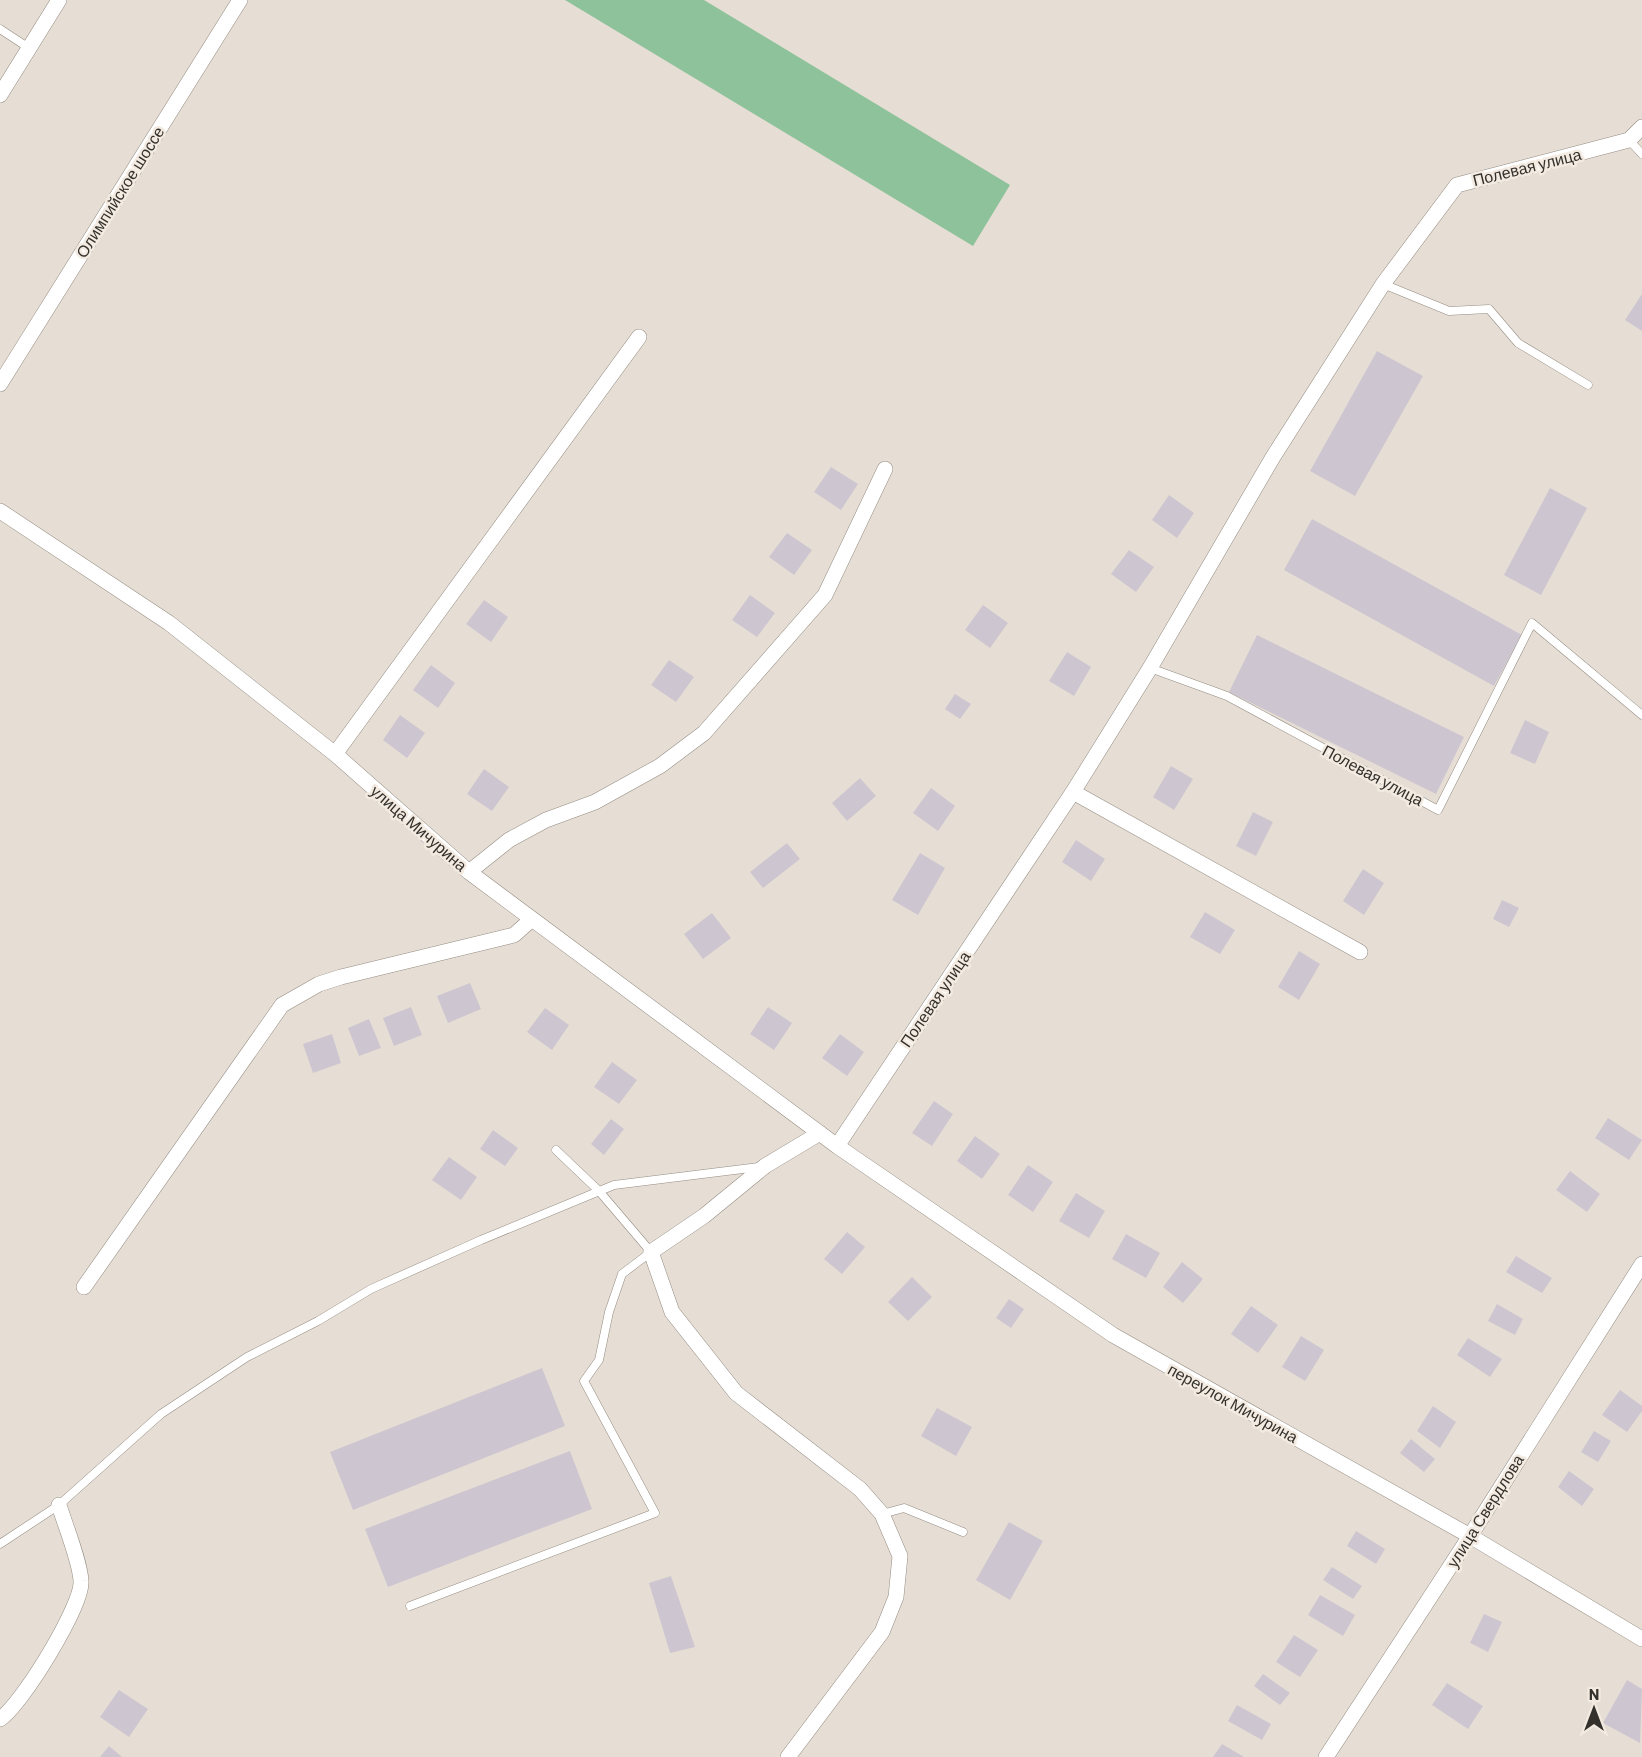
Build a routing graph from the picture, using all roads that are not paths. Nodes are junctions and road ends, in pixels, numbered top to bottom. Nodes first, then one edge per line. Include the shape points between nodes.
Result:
1 (59, 0) edge
2 (240, 0) edge
3 (0, 29) edge
4 (29, 48) junction
5 (0, 95) edge
6 (1642, 127) edge
7 (1629, 140) junction
8 (1642, 154) edge
9 (1383, 284) junction
10 (639, 338) dead end
11 (0, 384) edge
12 (1588, 385) dead end
13 (885, 469) dead end
14 (0, 511) edge
15 (1150, 668) junction
16 (1642, 715) edge
17 (335, 754) junction
18 (1073, 792) junction
19 (469, 872) junction
20 (532, 919) junction
21 (1360, 952) dead end
22 (820, 1133) junction
23 (837, 1146) junction
24 (556, 1150) dead end
25 (765, 1166) junction
26 (599, 1191) junction
27 (651, 1252) junction
28 (1642, 1264) edge
29 (84, 1287) dead end
30 (59, 1505) junction
31 (882, 1514) junction
32 (963, 1532) dead end
33 (1470, 1536) junction
34 (0, 1544) edge
35 (410, 1606) dead end
36 (1642, 1640) edge
37 (0, 1719) edge
38 (788, 1757) edge
39 (1326, 1757) edge

1 - 4 street
2 - 11 street, Олимпийское шоссе
3 - 4 lane
4 - 5 street
6 - 7 street
7 - 8 lane
7 - 9 street, Полевая улица via 1457,185
9 - 12 lane via 1449,310 1489,309 1518,343
9 - 15 street, Полевая улица via 1273,457
10 - 17 street
13 - 19 street via 825,595 704,733 660,766 594,802 546,820 509,840
14 - 17 street, улица Мичурина via 169,623
15 - 16 lane, Полевая улица via 1227,696 1438,810 1532,622
15 - 18 street, Полевая улица
17 - 19 street, улица Мичурина
18 - 21 street
18 - 23 street, Полевая улица
19 - 20 street, улица Мичурина
20 - 22 street, улица Мичурина
20 - 29 street via 514,935 341,977 282,1005
22 - 23 street, улица Мичурина
22 - 25 street
23 - 33 street, переулок Мичурина via 1113,1335
24 - 26 lane
25 - 26 lane via 625,1184
25 - 27 street
26 - 27 lane
26 - 30 lane via 371,1289 247,1357 161,1414
27 - 31 street via 672,1312 736,1393 831,1464
27 - 35 lane via 622,1274 599,1360 584,1381 655,1513
28 - 33 street, улица Свердлова
30 - 34 lane
30 - 37 street via 82,1581 76,1604 18,1702
31 - 32 lane via 904,1508
31 - 38 street via 900,1556 896,1597 882,1632
33 - 36 street, переулок Мичурина
33 - 39 street, улица Свердлова

